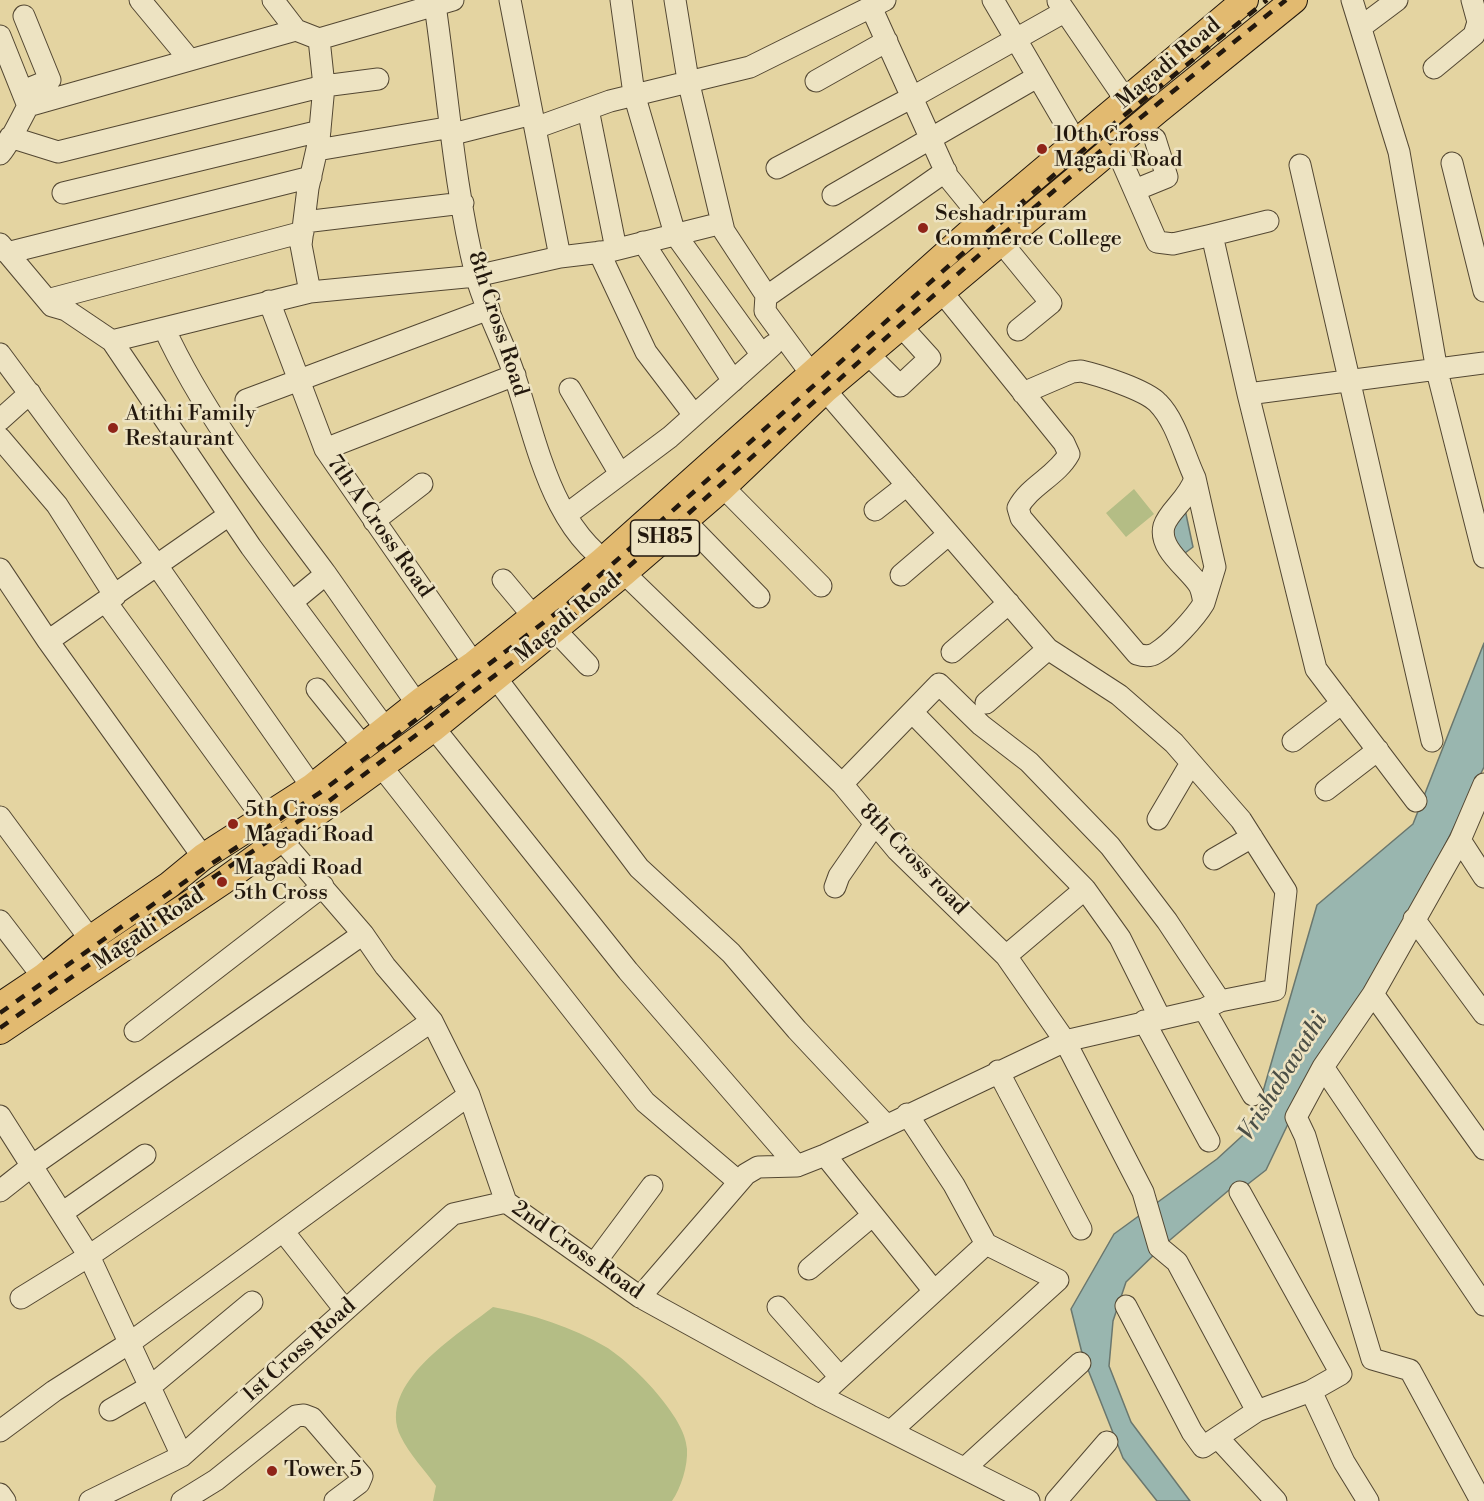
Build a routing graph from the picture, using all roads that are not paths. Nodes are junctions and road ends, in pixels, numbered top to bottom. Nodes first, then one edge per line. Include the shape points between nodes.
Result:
1 (273, 0) edge
2 (510, 0) edge
3 (621, 0) edge
4 (675, 0) edge
5 (993, 0) edge
6 (1245, 0) edge
7 (1294, 0) edge
8 (1352, 0) edge
9 (1397, 0) edge
10 (1472, 0) edge
11 (439, 2) edge
12 (148, 3) edge
13 (878, 4) edge
14 (1061, 6) edge
15 (24, 16) dead end
16 (1360, 27) junction
17 (296, 30) junction
18 (0, 36) edge
19 (319, 39) junction
20 (1015, 40) junction
21 (887, 41) junction
22 (189, 59) junction
23 (1434, 68) dead end
24 (1037, 76) junction
25 (378, 79) dead end
26 (688, 80) junction
27 (816, 81) dead end
28 (324, 86) junction
29 (634, 94) junction
30 (911, 98) junction
31 (26, 99) junction
32 (1125, 99) junction
33 (588, 109) junction
34 (534, 121) junction
35 (452, 131) junction
36 (930, 139) junction
37 (1155, 139) dead end
38 (318, 140) junction
39 (1076, 142) junction
40 (5, 145) edge
41 (1115, 146) junction
42 (1452, 163) dead end
43 (1300, 165) dead end
44 (777, 168) dead end
45 (946, 171) junction
46 (311, 177) junction
47 (1135, 190) junction
48 (63, 193) dead end
49 (832, 195) dead end
50 (463, 203) junction
51 (983, 221) junction
52 (1268, 221) dead end
53 (722, 223) junction
54 (303, 227) junction
55 (675, 234) junction
56 (1212, 235) junction
57 (1003, 241) junction
58 (643, 242) junction
59 (4, 248) edge
60 (608, 251) junction
61 (560, 257) junction
62 (476, 276) junction
63 (1484, 291) edge
64 (310, 292) junction
65 (942, 292) junction
66 (766, 297) junction
67 (47, 300) junction
68 (269, 301) junction
69 (489, 309) junction
70 (901, 326) junction
71 (164, 328) junction
72 (1018, 330) dead end
73 (782, 337) junction
74 (112, 341) junction
75 (0, 354) edge
76 (868, 354) junction
77 (762, 355) junction
78 (1484, 363) edge
79 (1437, 371) junction
80 (515, 375) junction
81 (1347, 379) junction
82 (733, 381) junction
83 (300, 382) junction
84 (818, 383) junction
85 (570, 388) dead end
86 (30, 393) junction
87 (1023, 393) junction
88 (1248, 394) junction
89 (246, 400) dead end
90 (694, 415) junction
91 (0, 420) edge
92 (0, 438) edge
93 (325, 449) junction
94 (620, 474) junction
95 (1195, 478) junction
96 (422, 484) dead end
97 (907, 485) junction
98 (723, 487) junction
99 (875, 510) dead end
100 (229, 515) junction
101 (566, 515) junction
102 (374, 521) junction
103 (685, 521) junction
104 (949, 534) junction
105 (1484, 557) edge
106 (601, 562) junction
107 (158, 567) junction
108 (0, 569) edge
109 (624, 573) junction
110 (326, 574) junction
111 (901, 575) dead end
112 (503, 580) dead end
113 (821, 586) dead end
114 (759, 597) dead end
115 (110, 599) junction
116 (292, 602) junction
117 (1009, 603) junction
118 (1204, 603) junction
119 (532, 616) junction
120 (555, 630) junction
121 (48, 641) junction
122 (1048, 649) junction
123 (952, 652) dead end
124 (474, 664) junction
125 (588, 665) dead end
126 (496, 678) junction
127 (317, 689) dead end
128 (986, 703) dead end
129 (1342, 703) junction
130 (417, 704) junction
131 (912, 712) junction
132 (385, 728) junction
133 (434, 728) junction
134 (1293, 741) dead end
135 (1432, 741) dead end
136 (363, 746) junction
137 (1378, 750) junction
138 (1191, 763) junction
139 (381, 766) junction
140 (842, 784) junction
141 (1484, 784) edge
142 (312, 787) junction
143 (1326, 790) dead end
144 (1416, 801) dead end
145 (257, 810) junction
146 (0, 817) edge
147 (1158, 819) dead end
148 (875, 824) junction
149 (1252, 837) junction
150 (281, 840) junction
151 (1460, 840) junction
152 (203, 857) junction
153 (1214, 859) dead end
154 (1484, 877) edge
155 (323, 886) junction
156 (835, 887) dead end
157 (1085, 889) junction
158 (1414, 920) junction
159 (0, 921) edge
160 (363, 934) junction
161 (90, 939) junction
162 (1006, 956) junction
163 (43, 977) junction
164 (1373, 994) junction
165 (1218, 1003) junction
166 (0, 1006) edge
167 (1484, 1014) edge
168 (1152, 1019) junction
169 (432, 1021) junction
170 (0, 1031) edge
171 (135, 1031) dead end
172 (1065, 1041) junction
173 (1323, 1067) junction
174 (998, 1071) junction
175 (469, 1095) junction
176 (1253, 1095) dead end
177 (907, 1114) junction
178 (0, 1116) edge
179 (886, 1125) junction
180 (1209, 1140) dead end
181 (1484, 1149) edge
182 (145, 1155) dead end
183 (825, 1155) junction
184 (33, 1165) junction
185 (797, 1166) junction
186 (739, 1182) junction
187 (652, 1186) dead end
188 (0, 1191) edge
189 (1240, 1192) dead end
190 (506, 1202) junction
191 (62, 1213) junction
192 (873, 1215) junction
193 (1081, 1229) dead end
194 (283, 1231) junction
195 (986, 1244) junction
196 (89, 1256) junction
197 (594, 1264) junction
198 (809, 1269) dead end
199 (934, 1291) junction
200 (640, 1297) junction
201 (21, 1298) dead end
202 (252, 1302) dead end
203 (1126, 1305) dead end
204 (1484, 1305) edge
205 (778, 1307) dead end
206 (345, 1310) junction
207 (132, 1342) junction
208 (1080, 1363) dead end
209 (840, 1377) junction
210 (151, 1386) junction
211 (1311, 1391) junction
212 (820, 1396) junction
213 (110, 1410) dead end
214 (1257, 1411) junction
215 (0, 1431) edge
216 (891, 1431) junction
217 (1219, 1439) junction
218 (1107, 1442) dead end
219 (182, 1456) junction
220 (965, 1468) junction
221 (0, 1494) edge
222 (5, 1501) edge
223 (90, 1501) edge
224 (182, 1501) edge
225 (334, 1501) edge
226 (1029, 1501) edge
227 (1056, 1501) edge
228 (1276, 1501) edge
229 (1368, 1501) edge
230 (1481, 1501) edge

1 - 17 street
2 - 34 street
3 - 29 street
4 - 26 street
5 - 20 street
6 - 32 main road, Magadi Road / SH85
7 - 41 main road, Magadi Road / SH85
8 - 16 street
9 - 16 street
10 - 23 street via 1478,22 1474,35
11 - 19 street
11 - 35 street, 8th Cross Road
12 - 22 street
13 - 21 street
13 - 26 street via 750,67
14 - 20 street
14 - 32 street
15 - 31 street via 50,80
16 - 79 street via 1399,152
17 - 19 street
17 - 22 street
18 - 31 street
19 - 28 street
20 - 24 street
20 - 30 street
21 - 27 street
21 - 30 street
22 - 31 street
24 - 36 street
24 - 39 street
25 - 28 street
26 - 29 street
26 - 53 street
28 - 38 street
28 - 40 street via 58,152
29 - 33 street
29 - 55 street
30 - 36 street
30 - 44 street
31 - 40 street
32 - 39 main road, Magadi Road / SH85
33 - 34 street
33 - 60 street
34 - 35 street
34 - 61 street
35 - 38 street
35 - 50 street, 8th Cross Road
36 - 45 street
36 - 49 street
37 - 47 street via 1167,177
38 - 46 street
38 - 48 street
39 - 51 main road, Magadi Road / SH85
41 - 47 street
41 - 57 main road, Magadi Road / SH85
42 - 63 street
43 - 81 street
45 - 51 street
45 - 66 street
46 - 54 street
46 - 59 street
47 - 56 street via 1158,242 1173,244
50 - 54 street
50 - 62 street, 8th Cross Road
51 - 57 street
51 - 84 main road, Magadi Road / SH85
52 - 56 street
53 - 55 street
53 - 66 street
54 - 64 street via 301,244
54 - 67 street
55 - 58 street
55 - 77 street
56 - 88 street
57 - 65 main road, Magadi Road / SH85
57 - 72 street via 1050,303
58 - 60 street
58 - 82 street
59 - 67 street
60 - 61 street
60 - 90 street via 646,352
61 - 62 street
62 - 64 street
62 - 69 street, 8th Cross Road
64 - 68 street
65 - 70 main road, Magadi Road / SH85
65 - 87 street
66 - 73 street via 765,311
67 - 74 street
68 - 71 street
68 - 83 street, 7th A Cross Road
69 - 80 street, 8th Cross Road
69 - 83 street
70 - 76 main road, Magadi Road / SH85
70 - 76 street via 930,358 900,386
71 - 74 street
71 - 110 street via 180,362 242,460
73 - 77 street
73 - 84 street
74 - 100 street
75 - 86 street
76 - 84 main road, Magadi Road / SH85
77 - 82 street
78 - 79 street
79 - 81 street
79 - 105 street
80 - 93 street
80 - 101 street, 8th Cross Road via 542,468
81 - 88 street
81 - 135 street
82 - 90 street
83 - 89 street
83 - 93 street, 7th A Cross Road
84 - 97 street
84 - 98 main road, Magadi Road / SH85
84 - 106 main road, Magadi Road / SH85
85 - 94 street
86 - 91 street
86 - 107 street
87 - 95 street via 1081,371 1142,393 1157,402 1167,417
87 - 118 street via 1069,454 1064,464 1022,500 1018,508 1021,518 1137,654 1155,653 1198,614
88 - 129 street via 1316,669
90 - 94 street
92 - 115 street, 2nd Cross Road via 57,505
93 - 102 street, 7th A Cross Road
94 - 101 street
95 - 118 street via 1215,567
95 - 118 street via 1190,493 1165,524 1163,536 1200,587
96 - 102 street
97 - 99 street
97 - 104 street
98 - 103 main road, Magadi Road / SH85
98 - 113 street
100 - 107 street
100 - 116 street
101 - 106 street, 8th Cross Road
102 - 124 street, 7th A Cross Road
103 - 109 main road, Magadi Road / SH85
103 - 114 street
104 - 111 street
104 - 117 street
106 - 109 street, 8th Cross road
106 - 119 main road, Magadi Road / SH85
107 - 115 street
107 - 142 street
108 - 121 street
109 - 120 main road, Magadi Road / SH85
109 - 140 street, 8th Cross road
110 - 116 street
110 - 130 street
112 - 119 street
115 - 121 street
115 - 145 street, 2nd Cross Road
116 - 132 street
117 - 122 street
117 - 123 street
119 - 124 main road, Magadi Road / SH85
120 - 125 street
120 - 126 main road, Magadi Road / SH85
121 - 152 street
122 - 128 street
122 - 138 street via 1119,695
124 - 130 main road, Magadi Road / SH85
126 - 133 main road, Magadi Road / SH85
126 - 179 street via 639,868 730,953
127 - 136 street
129 - 134 street
129 - 137 street
130 - 132 main road, Magadi Road / SH85
131 - 140 street
131 - 157 street
131 - 165 street via 939,684 981,725 1029,762 1110,846 1167,921
132 - 136 main road, Magadi Road / SH85
133 - 139 main road, Magadi Road / SH85
133 - 185 street via 628,971
136 - 142 main road, Magadi Road / SH85
137 - 143 street
137 - 144 street
138 - 147 street
138 - 149 street
139 - 150 main road, Magadi Road / SH85
139 - 186 street via 645,1102
140 - 148 street, 8th Cross road
141 - 151 street
142 - 145 main road, Magadi Road / SH85
145 - 150 street, 2nd Cross Road
145 - 152 main road, Magadi Road / SH85
146 - 161 street
148 - 156 street
148 - 162 street, 8th Cross road
149 - 153 street
149 - 165 street via 1286,891 1275,990
150 - 155 street, 2nd Cross Road
150 - 170 main road, Magadi Road / SH85
151 - 154 street
151 - 158 street
152 - 161 main road, Magadi Road / SH85
155 - 160 street, 2nd Cross Road
155 - 171 street
157 - 162 street
157 - 168 street via 1120,938
158 - 164 street
158 - 167 street
159 - 163 street
160 - 169 street, 2nd Cross Road
160 - 184 street
161 - 163 main road, Magadi Road / SH85
162 - 172 street, 8th Cross road
163 - 166 main road, Magadi Road / SH85
164 - 173 street
164 - 181 street
165 - 168 street
165 - 176 street
168 - 172 street
168 - 180 street
169 - 175 street, 2nd Cross Road
169 - 196 street
172 - 174 street
172 - 214 street, 8th Cross road via 1143,1192 1159,1247 1177,1262
173 - 204 street
173 - 230 street via 1296,1117 1371,1359 1410,1370
174 - 177 street
174 - 193 street
175 - 190 street, 2nd Cross Road
175 - 194 street
177 - 179 street
177 - 195 street via 954,1185
178 - 184 street
179 - 183 street
182 - 191 street
183 - 185 street
183 - 192 street
184 - 188 street
184 - 191 street
185 - 186 street via 758,1167
186 - 200 street
187 - 197 street
189 - 211 street via 1341,1374
190 - 197 street, 2nd Cross Road
190 - 206 street, 1st Cross Road via 453,1214
191 - 196 street
192 - 198 street
192 - 199 street
194 - 206 street
194 - 207 street
195 - 199 street
195 - 216 street via 1058,1280
196 - 201 street
196 - 207 street
197 - 200 street, 2nd Cross Road
199 - 209 street
200 - 212 street, 2nd Cross Road
202 - 210 street
203 - 217 street via 1192,1432 1203,1447
205 - 209 street
206 - 219 street, 1st Cross Road
207 - 210 street
207 - 215 street
208 - 220 street
209 - 212 street
210 - 213 street
210 - 219 street
211 - 214 street
211 - 229 street via 1344,1462
212 - 216 street, 2nd Cross Road
214 - 217 street
216 - 220 street, 2nd Cross Road
217 - 228 street
218 - 227 street
219 - 223 street, 1st Cross Road
220 - 226 street, 2nd Cross Road
221 - 222 street
224 - 225 street via 216,1480 290,1420 304,1415 312,1418 362,1476 359,1483

